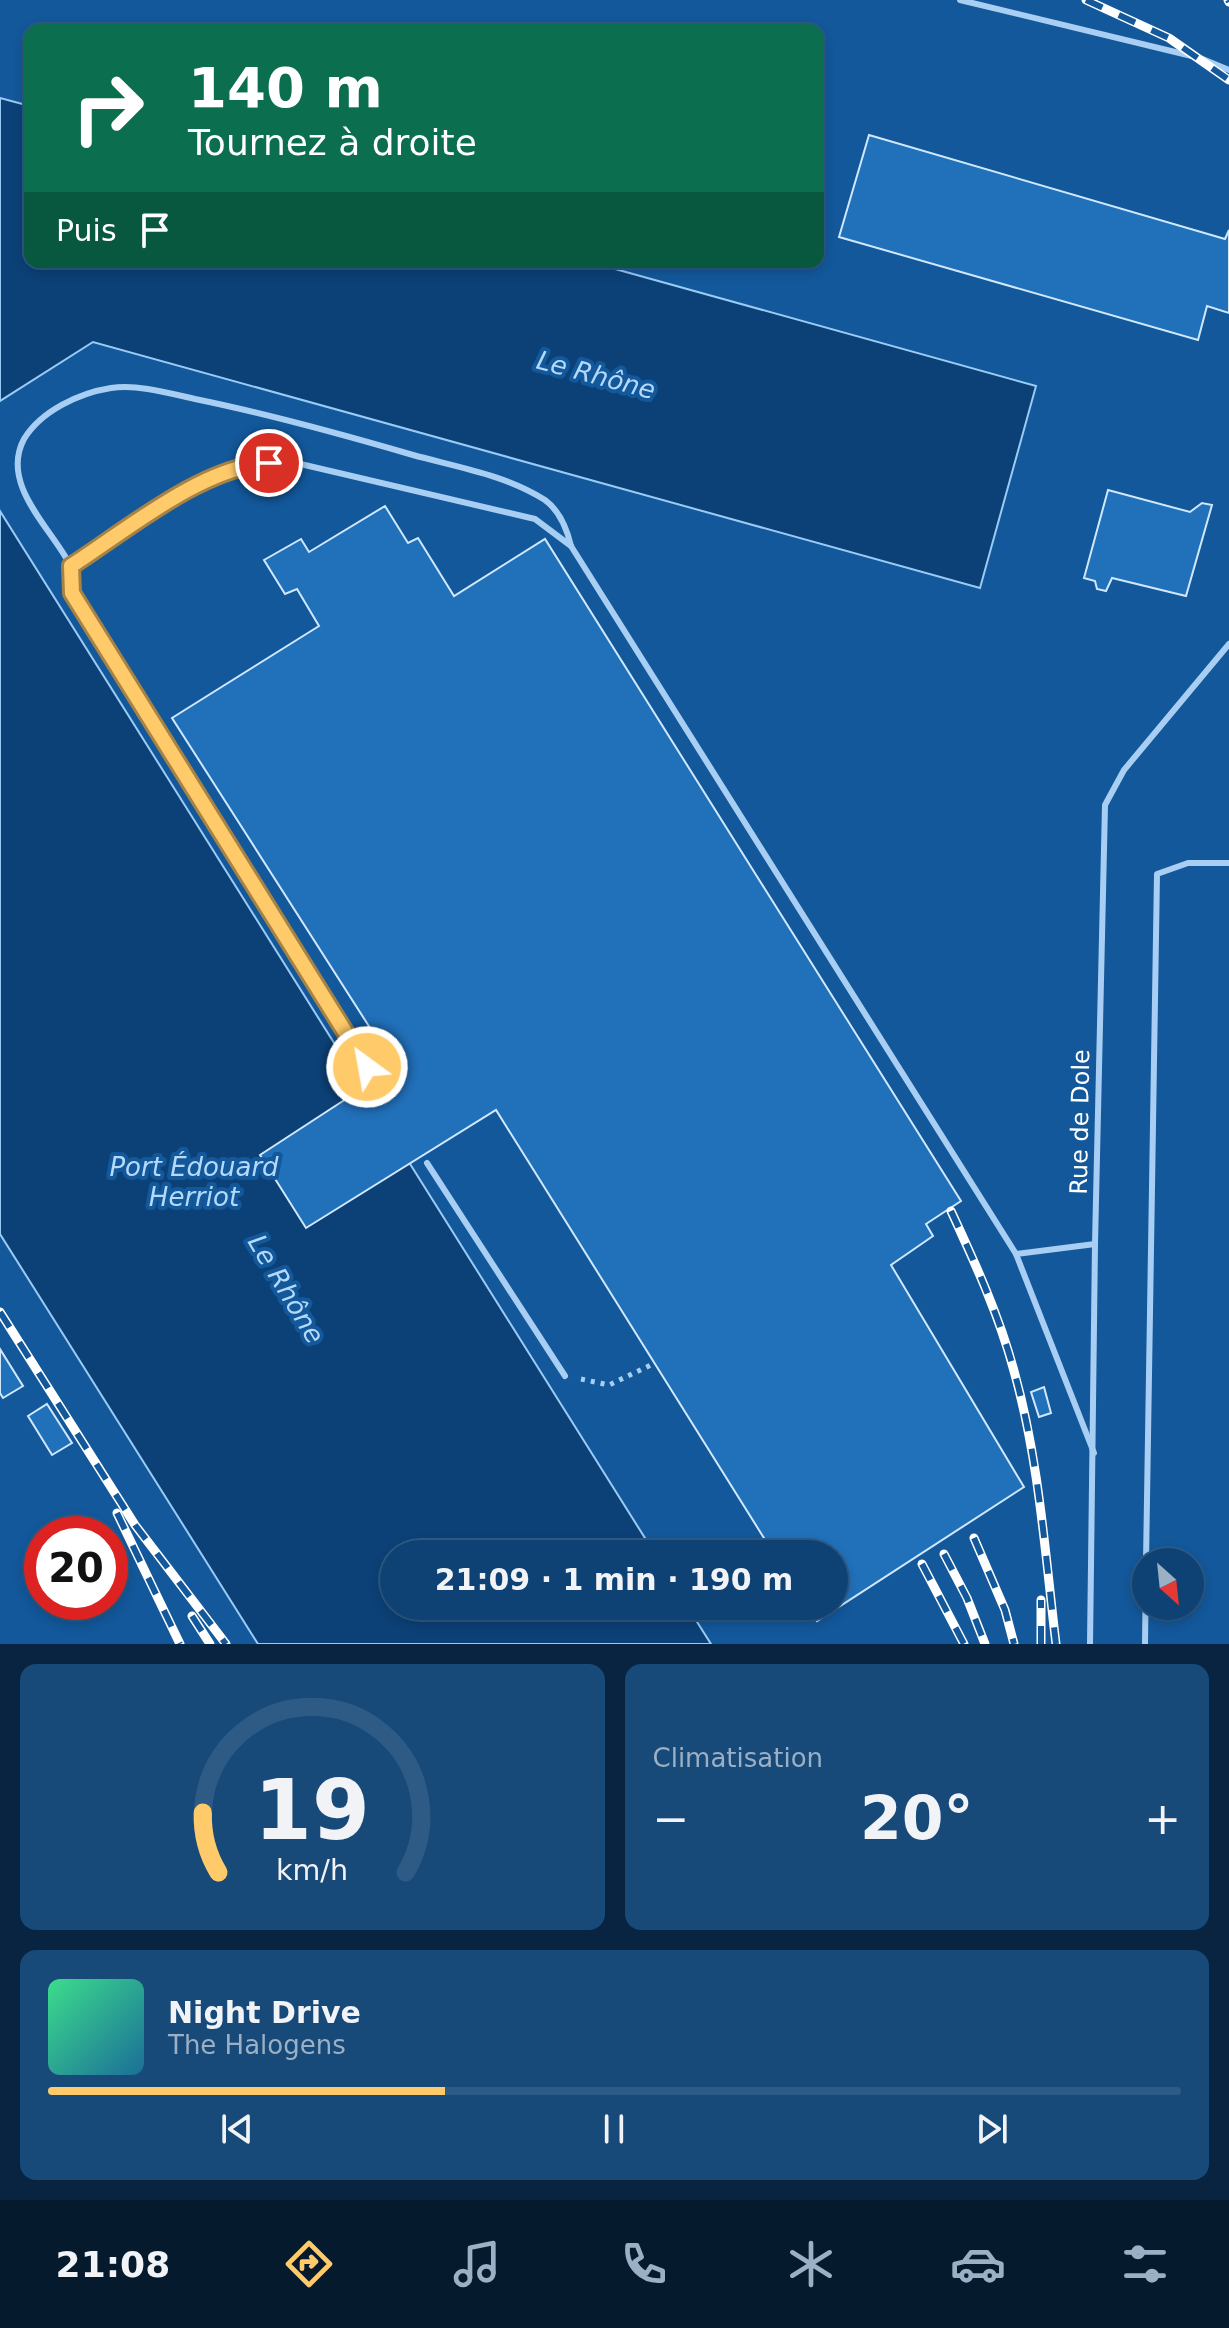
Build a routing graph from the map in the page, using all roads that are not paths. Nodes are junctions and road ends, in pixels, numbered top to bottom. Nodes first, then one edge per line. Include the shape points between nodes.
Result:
1 (960, 0) edge
2 (1229, 70) edge
3 (571, 546) junction
4 (71, 566) junction
5 (1229, 644) edge
6 (1229, 863) edge
7 (367, 1067) dead end
8 (427, 1163) dead end
9 (1095, 1244) junction
10 (1016, 1254) junction
11 (565, 1376) road end
12 (1094, 1453) junction
13 (1146, 1548) edge
14 (1145, 1620) edge
15 (1090, 1644) edge
16 (1145, 1644) edge

1 - 2 lane via 1200,58
3 - 4 lane via 535,519 292,462 247,464 207,478
3 - 4 lane via 566,526 548,502 518,485 243,409 113,387 79,396 43,417 23,440 16,465 26,502
3 - 10 lane
4 - 7 lane via 72,593
5 - 9 lane, Rue de Dole via 1124,770 1105,805
6 - 13 lane via 1188,863 1157,874
8 - 11 lane
9 - 10 lane
9 - 12 lane, Rue de Dole
10 - 12 lane
12 - 15 lane, Rue de Dole
14 - 16 lane

